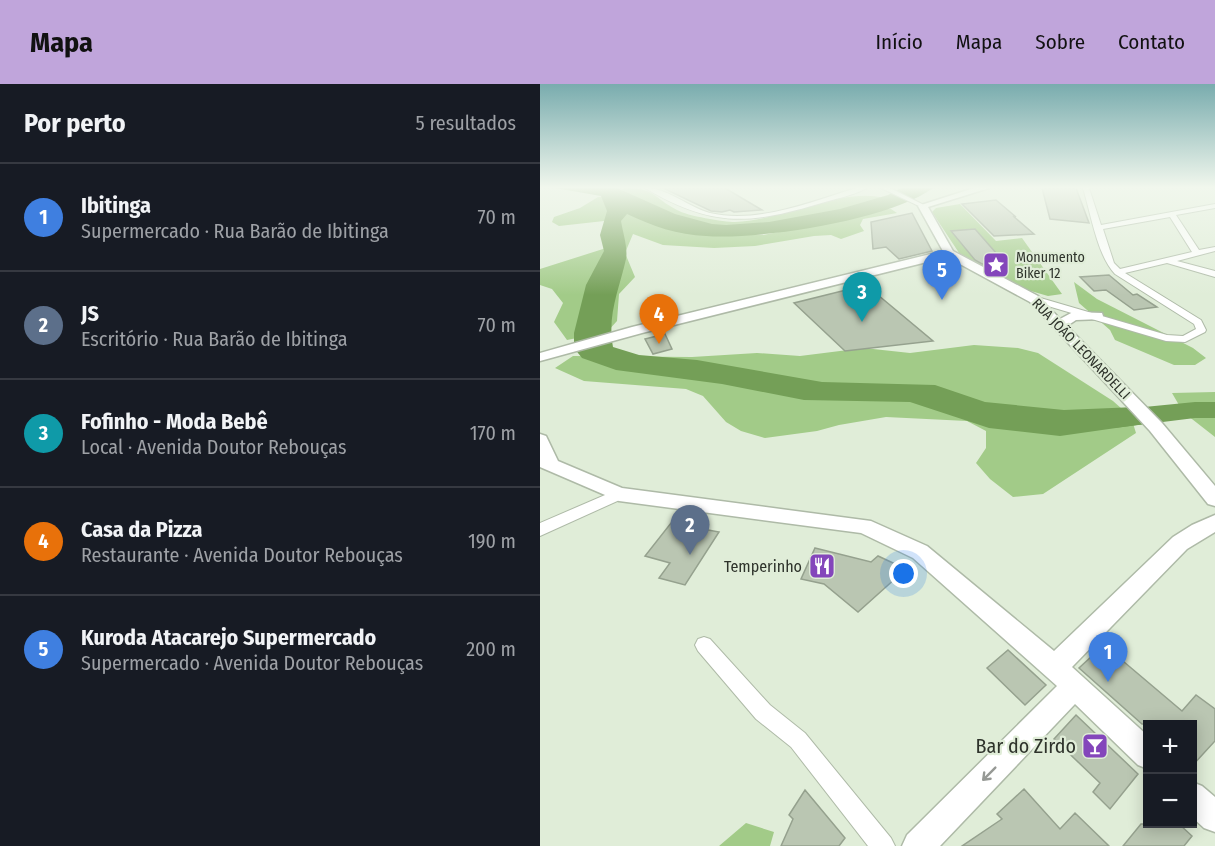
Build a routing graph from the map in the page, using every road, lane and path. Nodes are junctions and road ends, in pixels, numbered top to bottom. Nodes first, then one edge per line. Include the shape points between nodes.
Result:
1 (932, 224) edge
2 (1096, 224) edge
3 (1123, 224) edge
4 (1177, 224) edge
5 (1097, 228) junction
6 (1215, 249) edge
7 (1197, 254) junction
8 (953, 256) junction
9 (1167, 260) junction
10 (1118, 272) junction
11 (1215, 274) edge
12 (1034, 299) junction
13 (1097, 316) junction
14 (1061, 324) junction
15 (541, 356) edge
16 (540, 440) edge
17 (545, 462) edge
18 (619, 494) junction
19 (1215, 499) edge
20 (1215, 523) edge
21 (540, 530) edge
22 (704, 645) dead end
23 (1065, 677) junction
24 (1143, 750) edge
25 (1197, 801) edge
26 (1215, 817) edge
27 (884, 846) edge
28 (918, 846) edge

1 - 8 street
2 - 5 street
3 - 5 street
4 - 7 street
5 - 10 street via 1106,256
6 - 7 street
7 - 9 street
8 - 12 street, RUA JOÃO LEONARDELLI
8 - 15 street
9 - 10 street
9 - 11 street
10 - 13 street via 1198,322 1201,330 1185,339 1166,338
12 - 13 street
12 - 14 street, RUA JOÃO LEONARDELLI
13 - 14 street via 1073,316
14 - 19 street, RUA JOÃO LEONARDELLI via 1156,427
16 - 17 street
17 - 18 street
18 - 21 street
18 - 23 street via 864,526 920,552
20 - 23 street via 1180,543
22 - 27 street via 763,712 798,740
23 - 24 street
23 -> 28 street
25 - 26 street

